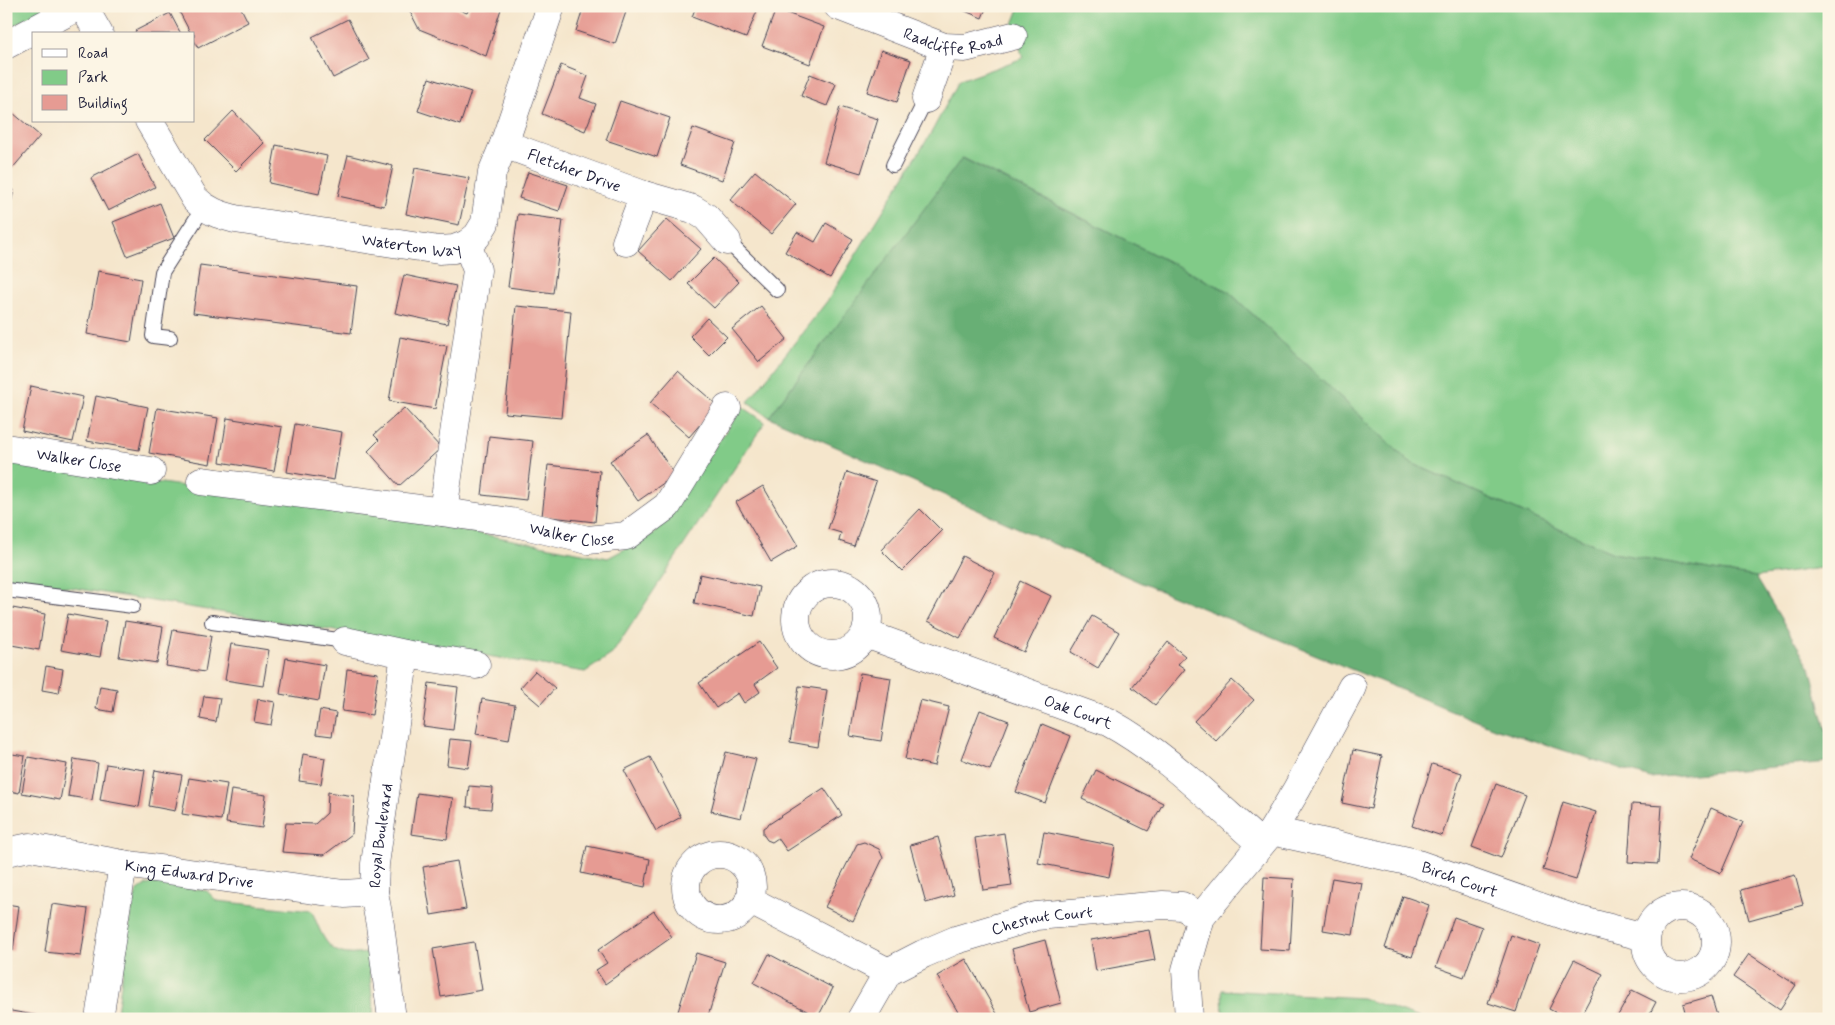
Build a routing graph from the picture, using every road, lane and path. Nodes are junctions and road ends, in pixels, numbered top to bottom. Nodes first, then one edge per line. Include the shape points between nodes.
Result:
1 (79, 6) edge
2 (83, 6) edge
3 (551, 6) edge
4 (838, 6) edge
5 (98, 32) edge
6 (1013, 36) dead end
7 (6, 45) edge
8 (944, 47) junction
9 (926, 99) joint
10 (150, 122) edge
11 (504, 144) junction
12 (893, 165) dead end
13 (644, 195) junction
14 (203, 208) junction
15 (727, 241) joint
16 (626, 242) dead end
17 (467, 244) junction
18 (777, 290) dead end
19 (170, 338) dead end
20 (728, 408) dead end
21 (6, 448) edge
22 (151, 471) dead end
23 (201, 481) dead end
24 (443, 512) junction
25 (6, 590) edge
26 (133, 606) dead end
27 (212, 622) dead end
28 (866, 634) dead end
29 (345, 641) joint
30 (406, 654) junction
31 (476, 665) dead end
32 (1352, 687) dead end
33 (1266, 837) junction
34 (6, 852) edge
35 (123, 864) junction
36 (374, 892) junction
37 (749, 900) dead end
38 (1201, 917) junction
39 (1645, 937) dead end
40 (888, 972) junction
41 (99, 1019) edge
42 (392, 1019) edge
43 (861, 1019) edge
44 (1189, 1019) edge

1 - 7 street
2 - 5 street
3 - 11 street, Waterton Way
4 - 8 street, Radcliffe Road
6 - 8 street, Radcliffe Road via 965,48
8 - 9 street
9 - 12 lane
10 - 14 street
11 - 13 street, Fletcher Drive
11 - 17 street, Waterton Way via 492,173 485,223
13 - 15 street, Fletcher Drive via 694,209 706,217
13 - 16 street
14 - 17 street, Waterton Way via 235,219 439,250
14 - 19 lane via 162,272 153,336
15 - 18 lane
17 - 24 street via 476,270
20 - 24 street, Walker Close via 667,506 626,536 588,540 511,522
21 - 22 street, Walker Close
23 - 24 street, Walker Close
25 - 26 lane
27 - 29 lane
28 - 33 street, Oak Court via 1108,722 1163,758
29 - 30 street
30 - 31 street
30 - 36 street, Royal Boulevard via 375,864
32 - 33 street via 1297,788
33 - 38 street
33 - 39 street, Birch Court via 1412,862 1575,919
34 - 35 street, King Edward Drive via 30,847
35 - 36 street, King Edward Drive via 344,894
35 - 41 street
36 - 42 street, Royal Boulevard
37 - 40 street
38 - 40 street, Chestnut Court via 1182,906 1163,904 1036,916 956,940
38 - 44 street via 1186,970
40 - 43 street

